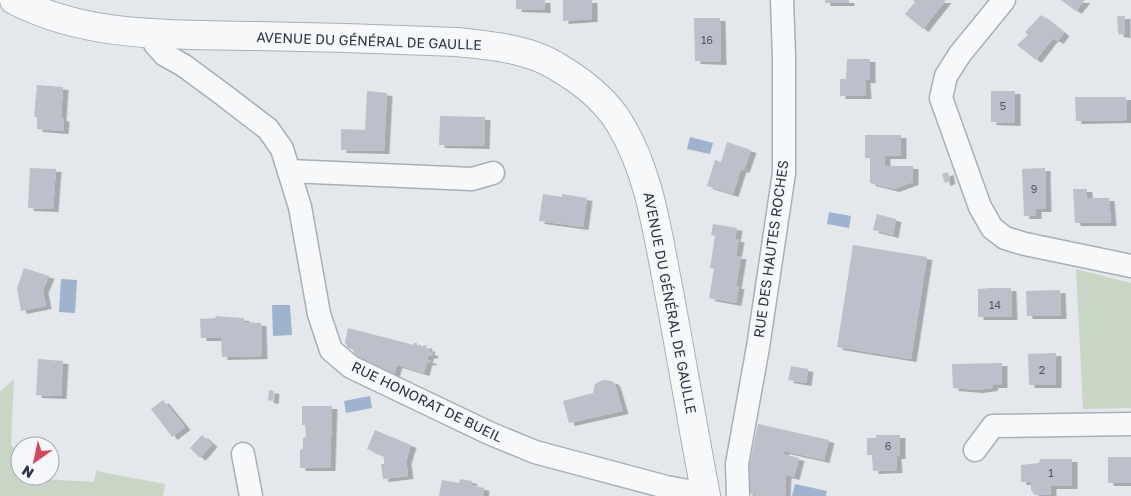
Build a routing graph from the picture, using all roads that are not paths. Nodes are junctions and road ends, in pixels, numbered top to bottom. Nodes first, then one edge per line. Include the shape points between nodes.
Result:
1 (14, 0) edge
2 (782, 0) edge
3 (1004, 0) edge
4 (152, 33) junction
5 (289, 171) junction
6 (493, 172) dead end
7 (1131, 266) edge
8 (1131, 424) edge
9 (975, 450) dead end
10 (243, 454) dead end
11 (706, 495) edge
12 (252, 496) edge
13 (738, 496) edge

1 - 4 street, AVENUE DU GÉNÉRAL DE GAULLE via 48,16 99,29
2 - 13 street, RUE DES HAUTES ROCHES via 784,173 737,464
3 - 7 street via 950,69 941,98 980,207 992,228 1005,238
4 - 5 street, RUE HONORAT DE BUEIL via 155,44 166,55 268,129 282,148
4 - 11 street, AVENUE DU GÉNÉRAL DE GAULLE via 458,42 527,53 555,64 587,88 619,122 646,182
5 - 6 street via 472,179
5 - 11 street, RUE HONORAT DE BUEIL via 300,207 319,314 331,350 341,359 489,433 535,452
8 - 9 street via 993,426
10 - 12 street

